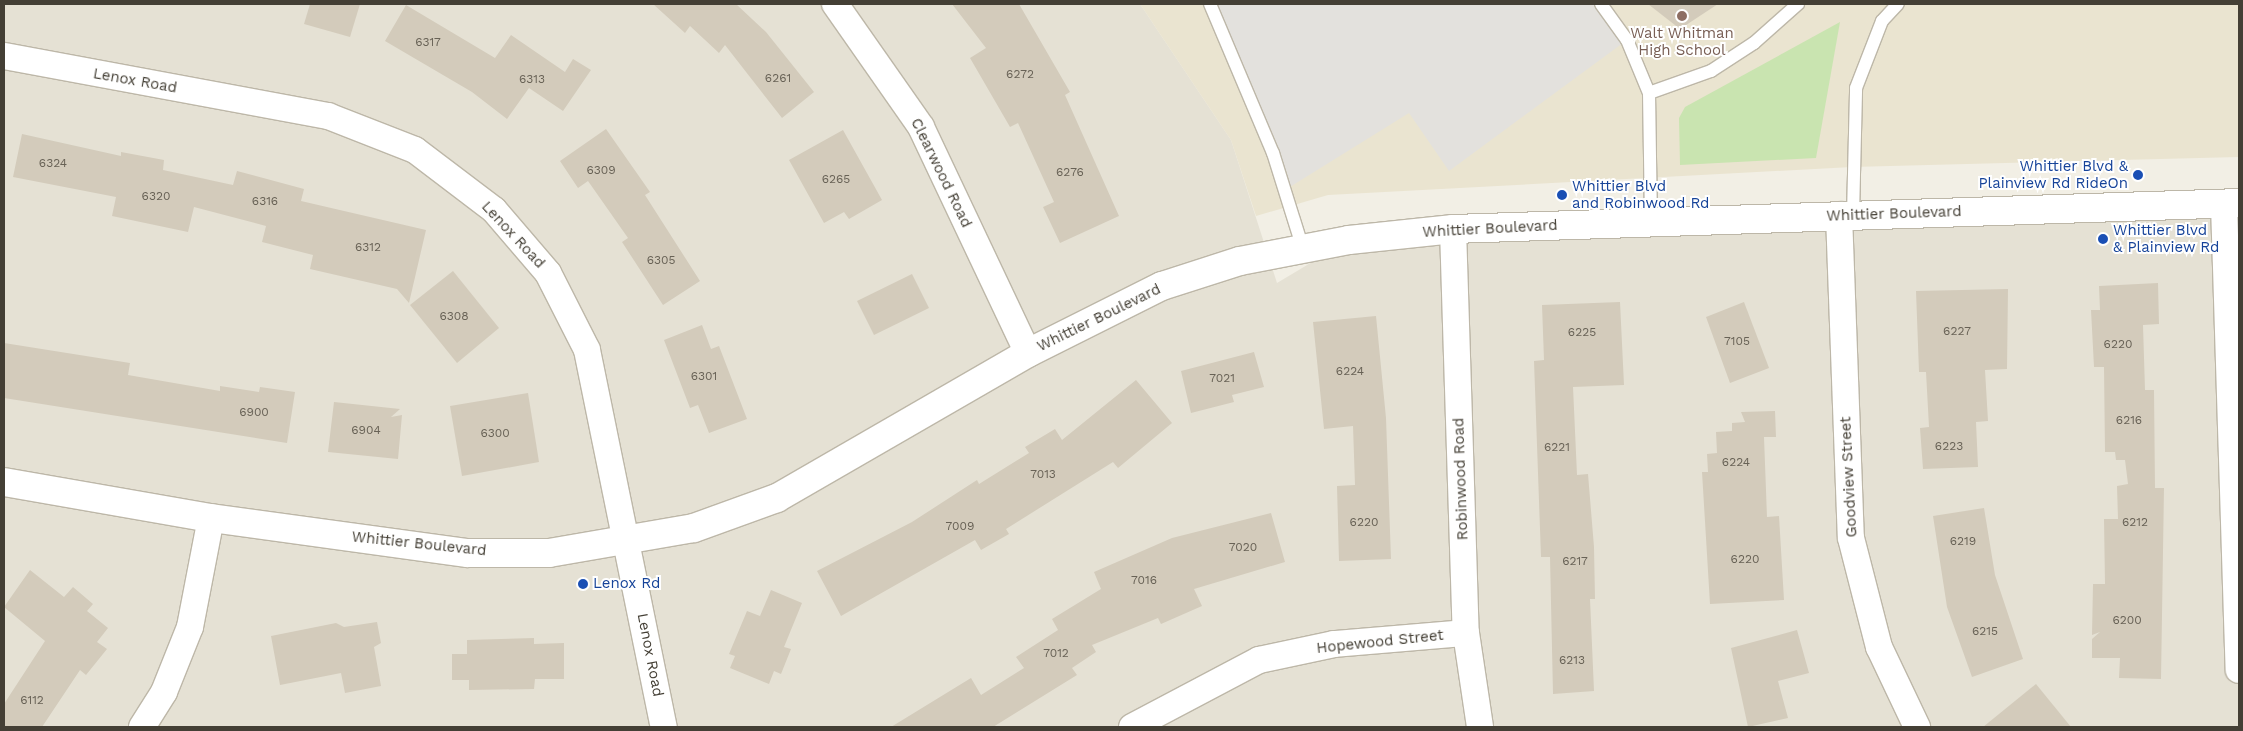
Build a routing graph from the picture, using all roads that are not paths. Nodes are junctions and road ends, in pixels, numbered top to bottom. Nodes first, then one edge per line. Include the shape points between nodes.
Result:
1 (835, 4) edge
2 (1601, 4) edge
3 (1798, 4) edge
4 (1898, 4) edge
5 (1213, 9) edge
6 (4, 56) edge
7 (1649, 92) junction
8 (2232, 204) edge
9 (1846, 215) junction
10 (1651, 222) junction
11 (1452, 229) junction
12 (1303, 249) junction
13 (1028, 353) junction
14 (4, 482) edge
15 (210, 518) junction
16 (628, 542) junction
17 (1466, 633) junction
18 (2239, 670) edge
19 (142, 727) edge
20 (664, 727) edge
21 (1132, 727) edge
22 (1480, 727) edge
23 (1917, 727) edge

1 - 13 street, Clearwood Road via 921,127
2 - 7 lane via 1627,40
3 - 7 lane via 1754,43 1711,71
4 - 9 lane via 1882,21 1856,88
5 - 12 lane via 1273,153
6 - 16 street, Lenox Road via 328,116 415,150 494,210 548,273 587,350
7 - 10 lane
8 - 9 street, Whittier Boulevard
8 - 18 street
9 - 10 street, Whittier Boulevard
9 - 23 street, Goodview Street via 1851,538 1879,647
10 - 11 street, Whittier Boulevard
11 - 12 street, Whittier Boulevard
11 - 17 street, Robinwood Road
12 - 13 street, Whittier Boulevard via 1240,261 1162,286
13 - 16 street, Whittier Boulevard via 778,498 694,528
14 - 15 street, Whittier Boulevard
15 - 16 street, Whittier Boulevard via 468,553 549,553
15 - 19 street via 190,627 164,692
16 - 20 street, Lenox Road
17 - 21 street, Hopewood Street via 1334,644 1259,660
17 - 22 street, Robinwood Road

